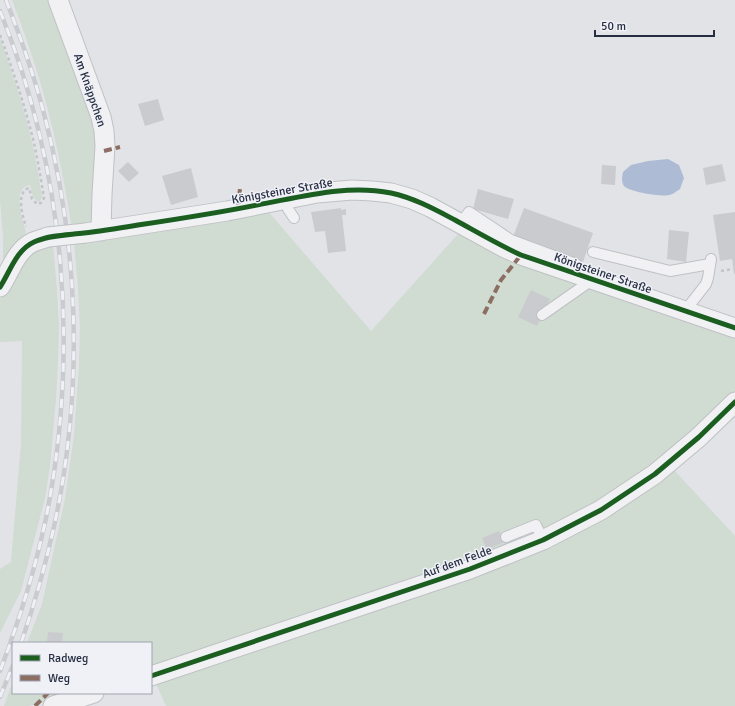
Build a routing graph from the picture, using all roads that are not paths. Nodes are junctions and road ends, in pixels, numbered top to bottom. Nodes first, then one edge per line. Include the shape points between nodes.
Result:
1 (58, 0) edge
2 (287, 200) junction
3 (294, 218) dead end
4 (460, 223) junction
5 (486, 223) junction
6 (94, 232) junction
7 (513, 232) dead end
8 (593, 252) dead end
9 (576, 264) dead end
10 (592, 280) junction
11 (0, 287) edge
12 (685, 311) junction
13 (542, 315) dead end
14 (735, 328) edge
15 (735, 402) edge
16 (506, 537) dead end
17 (543, 540) junction
18 (152, 676) edge
19 (91, 694) edge
20 (53, 706) edge

1 - 6 street, Am Knäppchen via 104,131 102,194
2 - 3 lane via 288,209
2 - 4 street, Königsteiner Straße via 317,193 352,190 391,193 412,199
2 - 6 street, Königsteiner Straße
4 - 5 lane via 469,212
4 - 10 street, Königsteiner Straße via 522,256
5 - 7 lane
5 - 9 lane via 511,240
6 - 11 street, Königsteiner Straße, bridge via 40,240 26,247
8 - 12 lane via 670,272 711,261 706,284
10 - 12 street, Königsteiner Straße
10 - 13 lane
12 - 14 street, Königsteiner Straße
15 - 17 street, Auf dem Felde via 655,474 601,510
16 - 17 lane via 536,525
17 - 18 street, Auf dem Felde via 470,568
19 - 20 street

